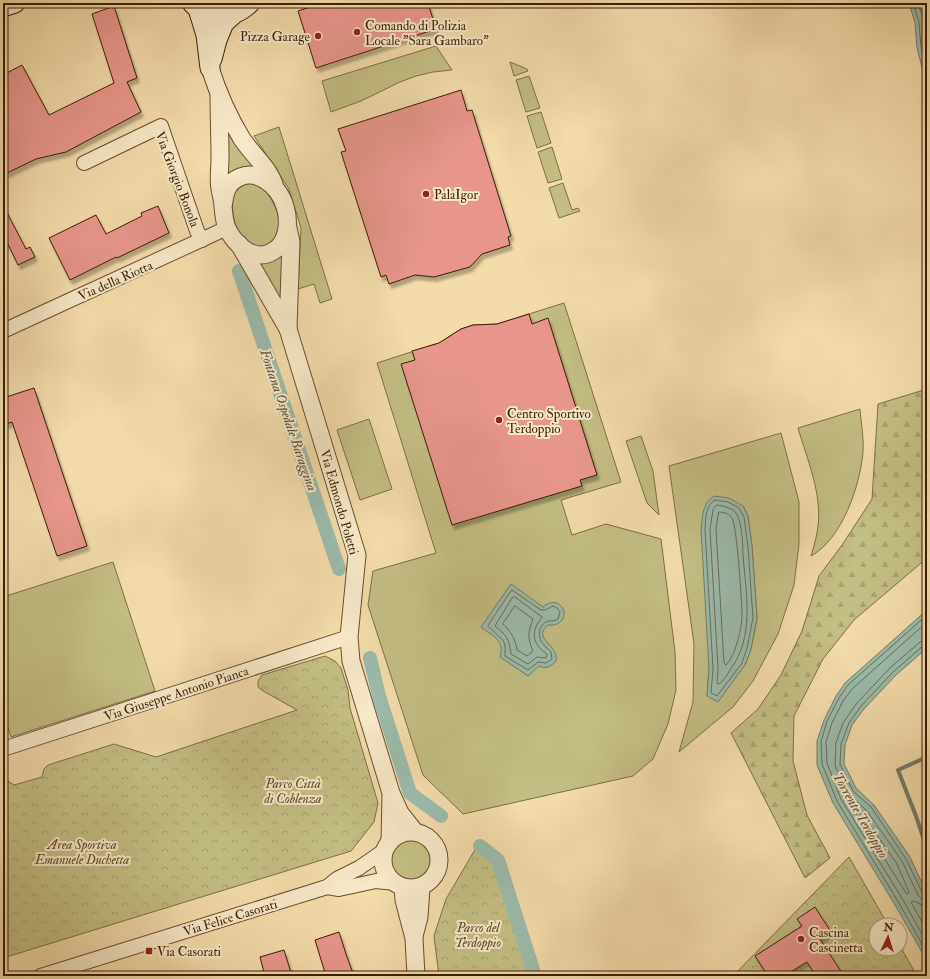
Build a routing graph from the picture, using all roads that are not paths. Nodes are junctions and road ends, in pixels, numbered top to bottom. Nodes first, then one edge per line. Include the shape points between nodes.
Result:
1 (14, 3) edge
2 (250, 3) edge
3 (3, 6) edge
4 (195, 6) edge
5 (234, 14) junction
6 (210, 68) junction
7 (219, 95) junction
8 (84, 163) dead end
9 (274, 186) junction
10 (224, 207) junction
11 (288, 225) junction
12 (227, 228) junction
13 (202, 240) junction
14 (238, 244) junction
15 (288, 330) junction
16 (3, 331) edge
17 (349, 637) junction
18 (3, 749) edge
19 (391, 793) junction
20 (415, 832) junction
21 (388, 846) junction
22 (399, 885) junction
23 (327, 887) junction
24 (422, 887) junction
25 (414, 938) junction
26 (41, 976) edge
27 (416, 976) edge

1 - 3 main road
2 - 5 main road
4 - 5 main road via 209,15
4 - 6 main road via 206,35
5 - 6 main road via 224,23
6 - 7 street
7 - 9 street via 243,140 270,175
7 - 10 street via 220,189
8 - 13 street, Via Giorgio Bonola via 161,126
9 - 10 street via 260,176 243,176 230,184 226,191
9 - 11 street via 284,203
10 - 12 street
11 - 14 street via 282,242 270,253 253,254
11 - 15 street, Via Edmondo Poletti via 291,242
12 - 13 street, Via della Riotta
12 - 14 street
13 - 16 street, Via della Riotta
14 - 15 street, Via Edmondo Poletti
15 - 17 street, Via Edmondo Poletti via 357,556
17 - 18 street, Via Giuseppe Antonio Pianca
17 - 19 street, Via Edmondo Poletti via 350,661
19 - 20 street, Via Edmondo Poletti via 400,813
19 - 21 street, Via Edmondo Poletti
20 - 21 street via 402,834
20 - 24 street via 432,841 440,857 436,875
21 - 22 street via 383,859 384,868 388,877
21 - 23 street via 359,868 337,878
22 - 23 street via 376,882 339,889
22 - 24 street via 412,889
22 - 25 street
23 - 26 street, Via Felice Casorati
24 - 25 street
25 - 27 street

